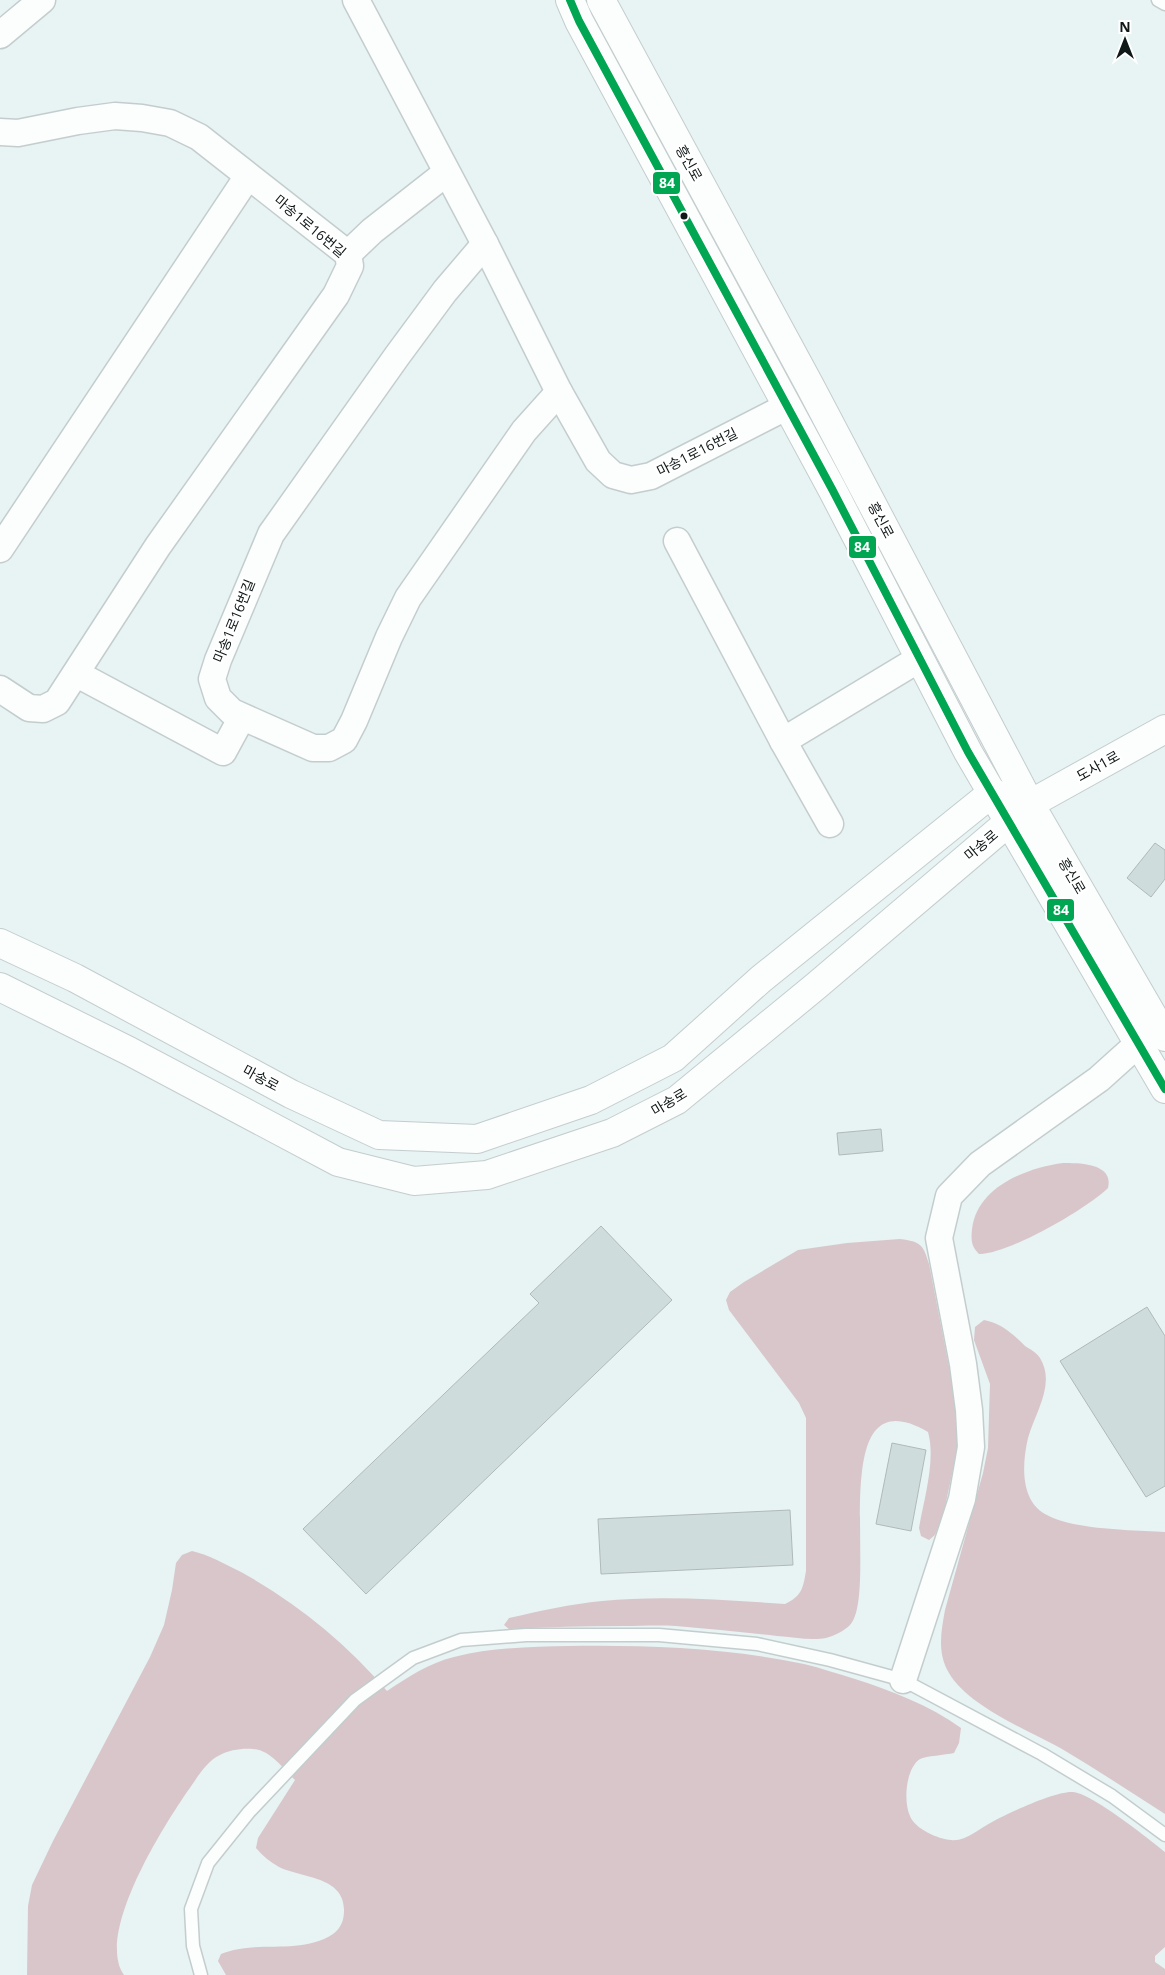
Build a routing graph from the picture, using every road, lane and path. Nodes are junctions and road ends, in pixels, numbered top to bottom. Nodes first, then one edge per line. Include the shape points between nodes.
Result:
1 (42, 0) edge
2 (356, 0) edge
3 (570, 0) edge
4 (601, 0) edge
5 (1158, 0) edge
6 (1165, 4) edge
7 (0, 35) edge
8 (0, 132) edge
9 (446, 173) junction
10 (248, 176) junction
11 (485, 244) junction
12 (348, 254) junction
13 (559, 392) junction
14 (786, 407) junction
15 (677, 541) dead end
16 (0, 549) edge
17 (920, 659) junction
18 (77, 674) junction
19 (0, 689) edge
20 (242, 717) junction
21 (1165, 729) edge
22 (782, 741) junction
23 (992, 793) junction
24 (1030, 804) junction
25 (1008, 822) junction
26 (830, 824) dead end
27 (0, 943) edge
28 (0, 987) edge
29 (1162, 1021) edge
30 (1139, 1043) junction
31 (1165, 1089) edge
32 (903, 1680) junction
33 (1165, 1836) edge
34 (201, 1975) edge

1 - 7 street
2 - 9 street, 마송1로16번길
3 - 14 street, 흥신로 via 578,21
4 - 24 street, 흥신로 via 815,395
5 - 6 lane
8 - 10 street, 마송1로16번길 via 18,133 115,116 142,118 170,123 199,137
9 - 11 street, 마송1로16번길
9 - 12 street
10 - 12 street, 마송1로16번길
10 - 16 street
11 - 13 street, 마송1로16번길
11 - 20 street, 마송1로16번길 via 397,356 271,534 212,679 218,698
12 - 18 street, 마송1로16번길 via 350,266 336,294 158,546
13 - 14 street, 마송1로16번길 via 598,461 613,475 631,480 651,476
13 - 20 street, 마송1로16번길 via 524,431 408,598 344,740 329,748 313,748
14 - 17 street, 흥신로
15 - 22 street
17 - 22 street
17 - 23 street, 흥신로
18 - 19 street, 마송1로16번길 via 57,702 43,709 29,708
18 - 20 street via 222,752
21 - 24 street, 도사1로
22 - 26 street
23 - 24 street
23 - 25 street, 흥신로
23 - 27 street, 마송로 via 761,979 673,1058 591,1100 477,1139 379,1135 291,1094 75,978
24 - 25 street, 마송로
24 - 29 street, 흥신로
25 - 28 street, 마송로 via 677,1100 612,1132 487,1175 414,1181 338,1162
25 - 30 street, 흥신로
29 - 30 street
30 - 31 street, 흥신로
30 - 32 street via 1099,1079 980,1164 949,1196 939,1238 963,1364 971,1447 962,1499
32 - 33 lane via 1050,1759 1112,1796
32 - 34 lane via 757,1644 659,1635 526,1635 461,1640 413,1658 355,1700 249,1812 208,1863 191,1909 193,1946

